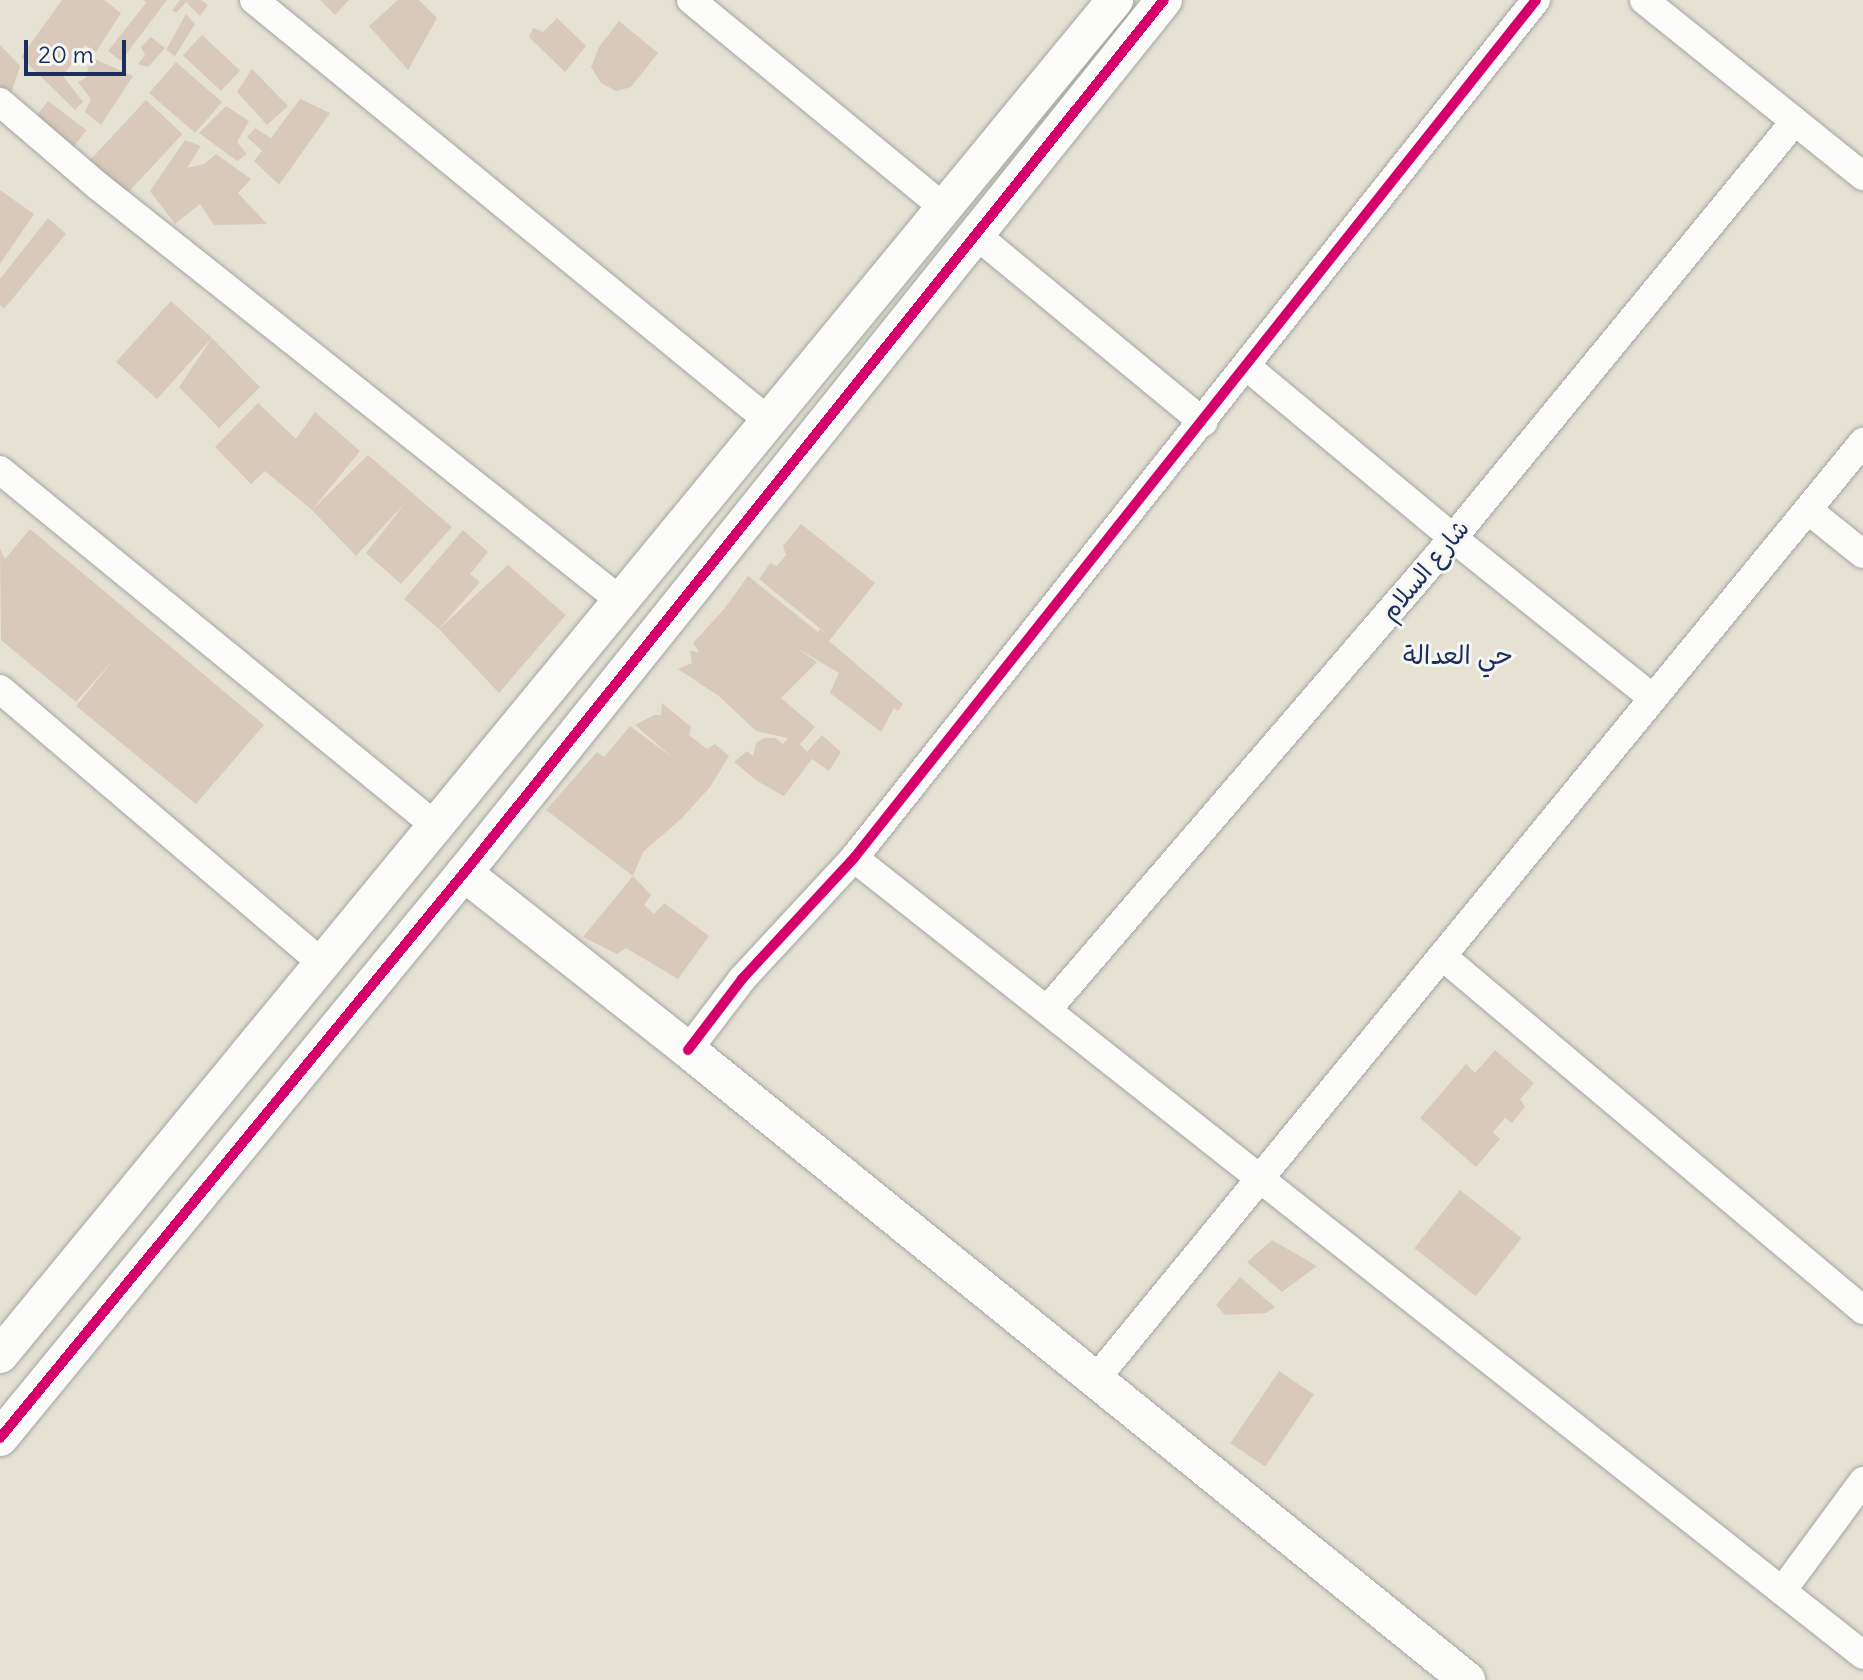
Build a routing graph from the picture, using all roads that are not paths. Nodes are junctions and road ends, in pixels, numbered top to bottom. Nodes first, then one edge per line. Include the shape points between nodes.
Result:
1 (254, 0) edge
2 (691, 0) edge
3 (1115, 0) edge
4 (1164, 0) edge
5 (1536, 0) edge
6 (1644, 0) edge
7 (0, 102) edge
8 (1795, 121) junction
9 (1863, 176) edge
10 (944, 208) junction
11 (975, 234) junction
12 (1246, 366) junction
13 (769, 421) junction
14 (1203, 422) junction
15 (1863, 442) edge
16 (0, 470) edge
17 (1808, 510) junction
18 (1453, 538) junction
19 (1863, 554) edge
20 (621, 601) junction
21 (660, 630) junction
22 (0, 689) edge
23 (1653, 698) junction
24 (437, 827) junction
25 (854, 858) junction
26 (464, 873) junction
27 (1442, 956) junction
28 (323, 964) junction
29 (1047, 1010) junction
30 (688, 1050) junction
31 (1260, 1178) junction
32 (1863, 1310) edge
33 (0, 1355) edge
34 (0, 1372) edge
35 (1094, 1381) junction
36 (32, 1399) junction
37 (0, 1438) edge
38 (1863, 1481) edge
39 (1782, 1591) junction
40 (1863, 1655) edge
41 (1467, 1680) edge

1 - 13 street
2 - 10 street
3 - 10 street
4 - 11 street
5 - 12 street
6 - 8 street
7 - 20 street via 98,186
8 - 9 street
8 - 18 street, شارع السلام
10 - 13 street
11 - 14 street
11 - 21 street
12 - 14 street
12 - 18 street
13 - 20 street
14 - 25 street
15 - 17 street
16 - 24 street
17 - 19 street
17 - 23 street
18 - 23 street
18 - 29 street, شارع السلام
20 - 21 street
20 - 24 street
21 - 26 street
22 - 28 street
23 - 27 street
24 - 28 street
25 - 29 street
25 - 30 street via 742,979
26 - 30 street
26 - 36 street
27 - 31 street
27 - 32 street
28 - 33 street
29 - 31 street
30 - 35 street
31 - 35 street
31 - 39 street
34 - 36 street
35 - 41 street
36 - 37 street
38 - 39 street
39 - 40 street

